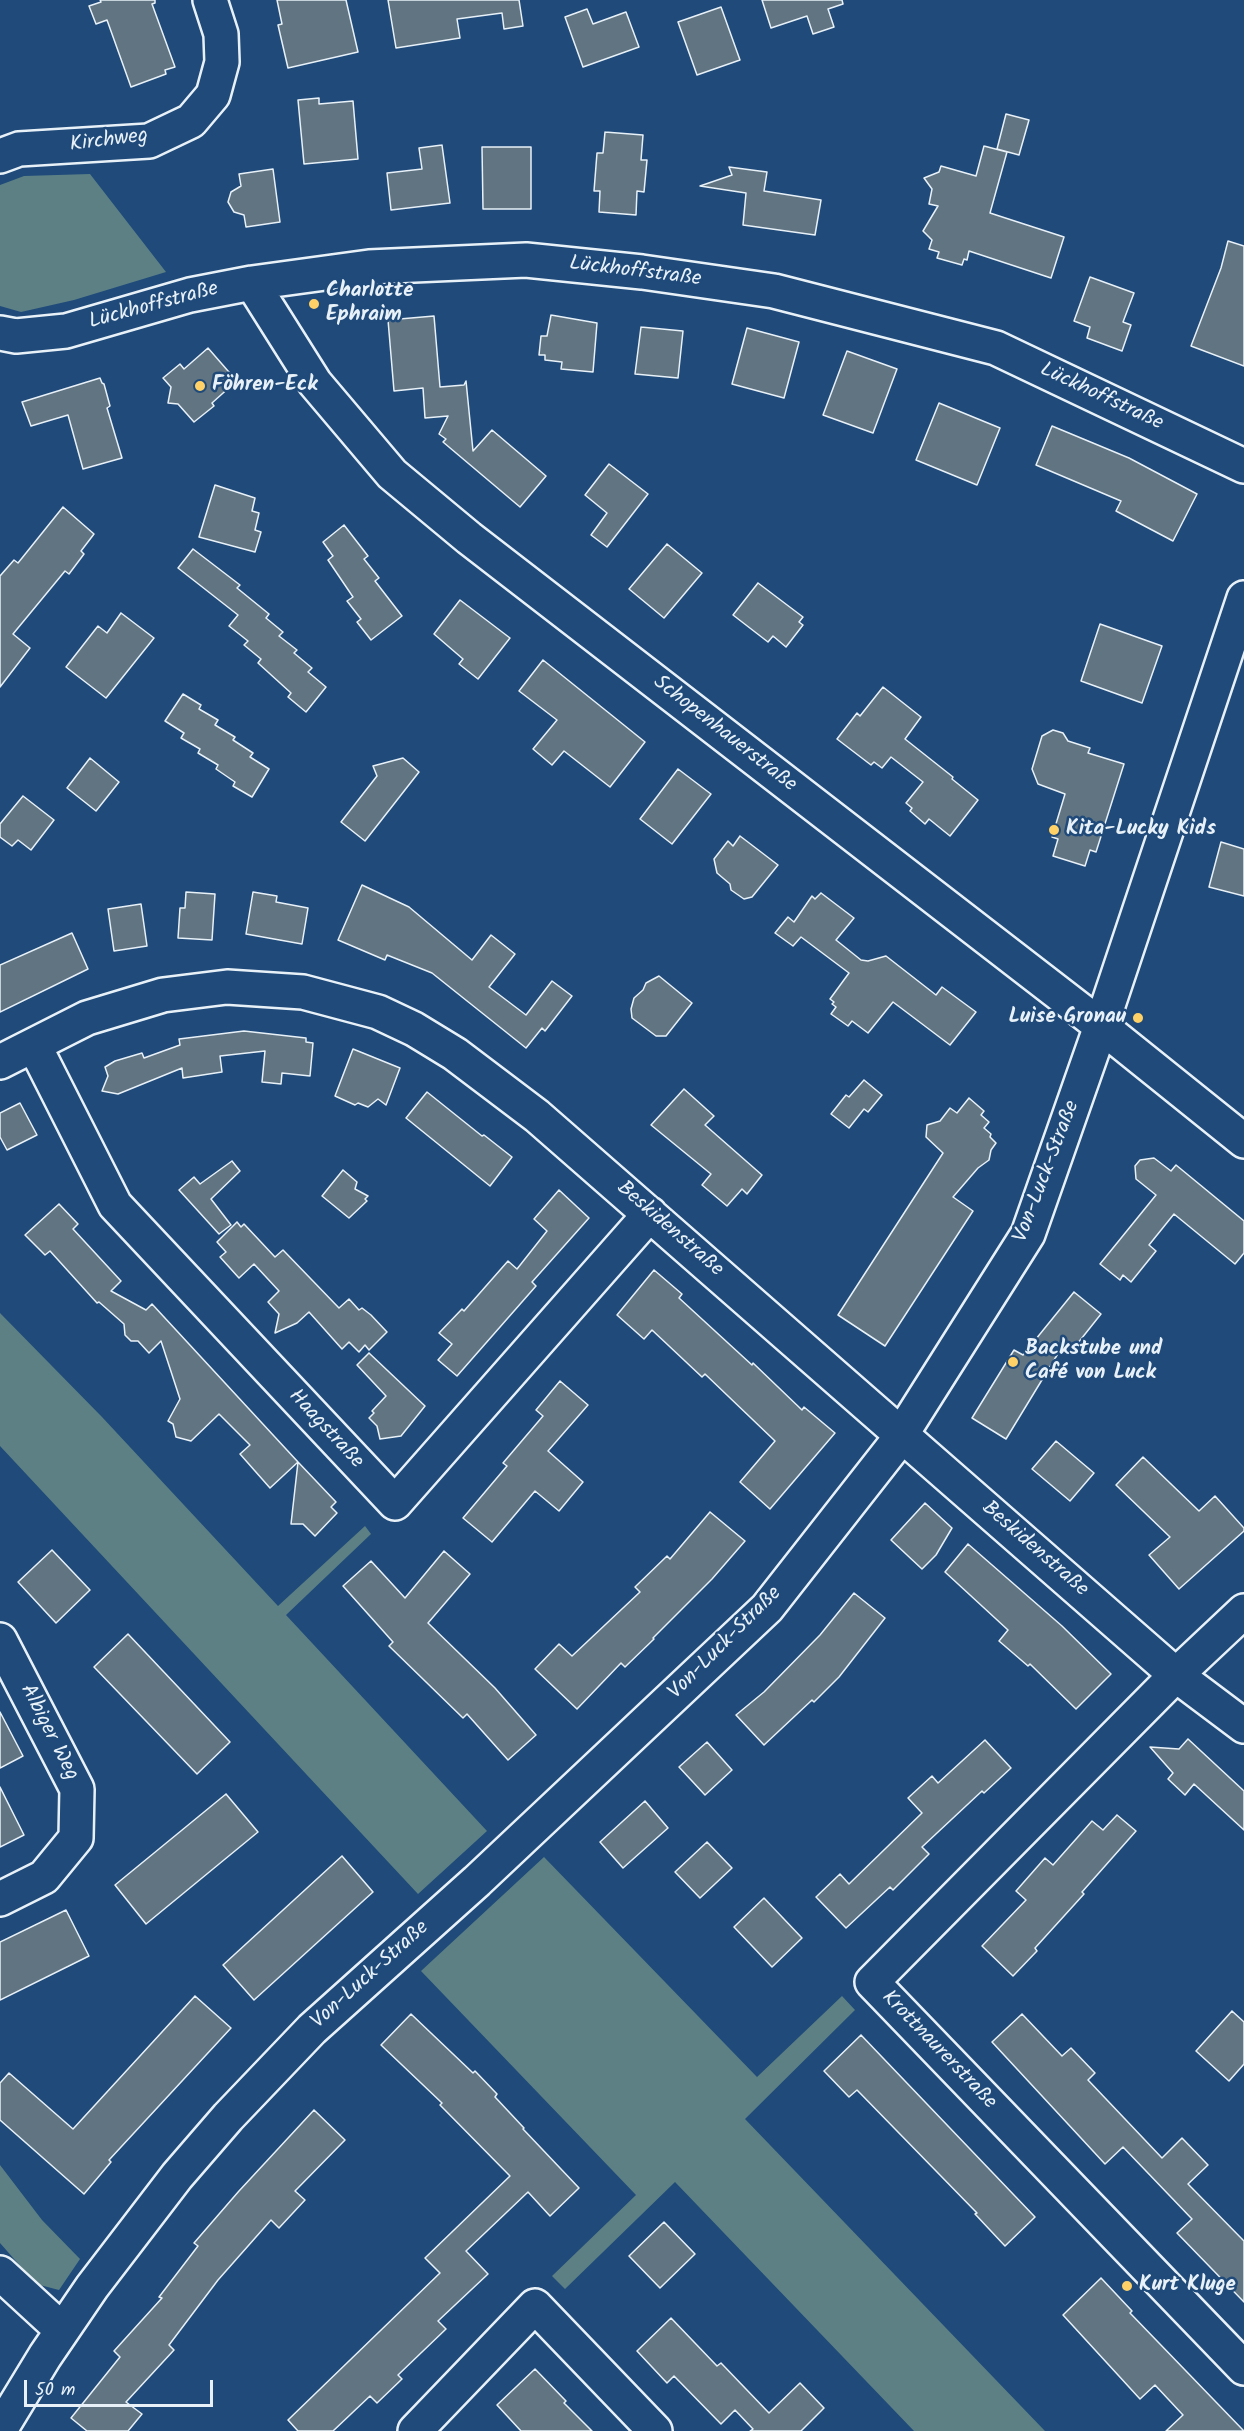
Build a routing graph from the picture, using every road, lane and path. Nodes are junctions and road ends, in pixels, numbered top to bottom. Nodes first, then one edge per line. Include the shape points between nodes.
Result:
1 (210, 0) edge
2 (0, 156) edge
3 (252, 283) junction
4 (0, 333) edge
5 (1244, 466) edge
6 (1244, 598) edge
7 (1101, 1026) junction
8 (34, 1045) junction
9 (0, 1062) edge
10 (1244, 1141) edge
11 (651, 1214) junction
12 (902, 1433) junction
13 (1244, 1611) edge
14 (0, 1640) edge
15 (1176, 1675) junction
16 (1244, 1726) edge
17 (0, 1899) edge
18 (0, 2273) edge
19 (62, 2331) junction
20 (1244, 2368) edge
21 (0, 2430) edge
22 (415, 2431) edge
23 (655, 2431) edge

1 - 2 street, Kirchweg via 221,34 222,62 213,95 191,121 149,141 19,149
3 - 4 street, Lückhoffstraße via 190,295 66,331 16,336
3 - 5 street, Lückhoffstraße via 369,267 526,260 774,291 996,348
3 - 7 street, Schopenhauerstraße via 315,383 392,474 469,538
6 - 7 street, Von-Luck-Straße
7 - 10 street, Schopenhauerstraße
7 - 12 street, Von-Luck-Straße via 1028,1234
8 - 9 street, Beskidenstraße
8 - 11 street, Beskidenstraße via 87,1018 163,995 227,987 303,992 378,1012 445,1047 492,1081
8 - 11 street, Haagstraße via 115,1205 394,1503
11 - 12 street, Beskidenstraße
12 - 15 street, Beskidenstraße
12 - 19 street, Von-Luck-Straße via 767,1608 477,1881 312,2029 228,2117 177,2176
13 - 15 street, Krottnaurerstraße
14 - 17 street, Albiger Weg via 77,1789 76,1838 44,1877
15 - 16 street, Beskidenstraße
15 - 20 street, Krottnaurerstraße via 872,1982
18 - 19 street
19 - 21 street, Von-Luck-Straße
22 - 23 street via 535,2306

